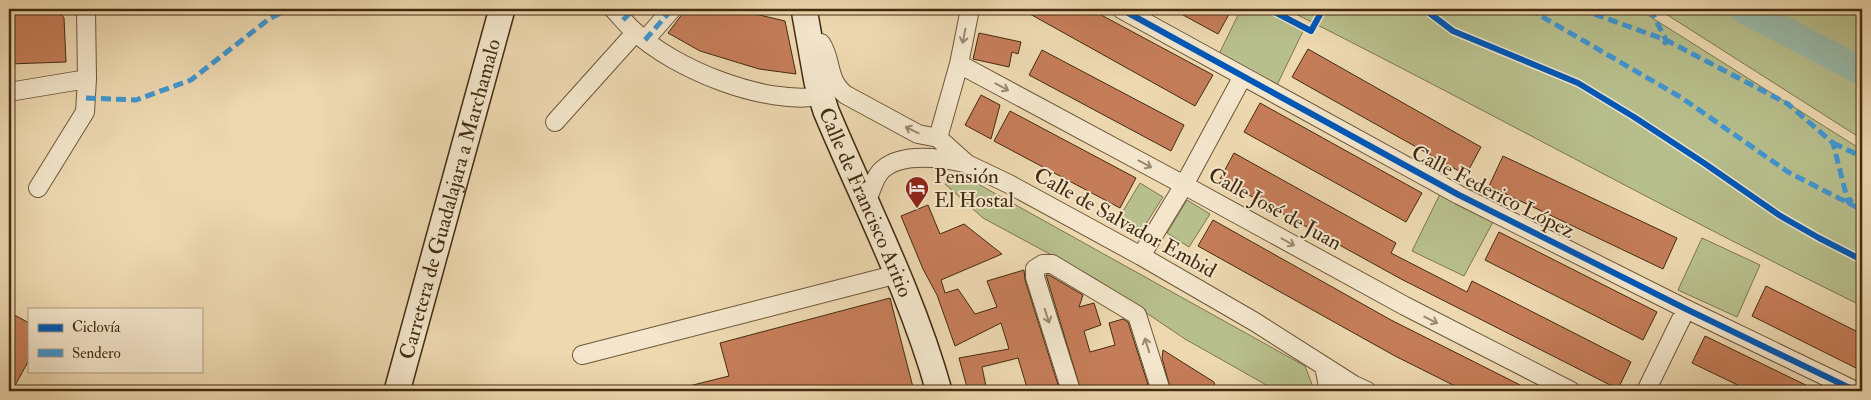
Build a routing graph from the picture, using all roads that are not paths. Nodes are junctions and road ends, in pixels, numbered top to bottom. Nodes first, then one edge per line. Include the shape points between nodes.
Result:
1 (86, 9) edge
2 (502, 9) edge
3 (672, 9) edge
4 (804, 9) edge
5 (815, 9) edge
6 (970, 9) edge
7 (1121, 9) edge
8 (630, 22) edge
9 (821, 43) junction
10 (959, 64) junction
11 (1243, 76) junction
12 (87, 79) junction
13 (9, 92) edge
14 (821, 96) junction
15 (555, 122) dead end
16 (938, 138) junction
17 (968, 164) junction
18 (1184, 185) junction
19 (38, 188) dead end
20 (870, 193) junction
21 (884, 239) junction
22 (1141, 256) junction
23 (898, 274) junction
24 (1686, 309) junction
25 (582, 355) dead end
26 (1324, 366) junction
27 (1356, 389) edge
28 (397, 391) edge
29 (939, 391) edge
30 (1071, 391) edge
31 (1161, 391) edge
32 (1329, 391) edge
33 (1571, 391) edge
34 (1646, 391) edge
35 (1856, 391) edge

1 - 12 street
2 - 28 main road, Carretera de Guadalajara a Marchamalo
3 - 8 street
4 - 14 main road, Calle de Francisco Aritio
5 - 9 main road
6 -> 10 street
7 - 11 street, Calle Federico López
8 - 14 street via 671,57 696,71 747,90 807,99
8 - 15 street
16 -> 9 street, Calle de Salvador Embid via 918,134 840,90 833,80
9 - 20 main road via 831,95
10 - 16 street
10 -> 18 street, Calle José de Juan
11 - 18 street
11 - 24 street, Calle Federico López via 1459,195
12 - 13 street
12 - 19 street via 85,112
14 - 21 main road, Calle de Francisco Aritio via 861,194
16 - 17 street, Calle de Salvador Embid
17 - 20 street via 922,157 890,164 880,172
17 - 22 street, Calle de Salvador Embid
18 - 22 street
18 -> 33 street, Calle José de Juan via 1405,306
20 - 21 main road
21 - 23 main road, Calle de Francisco Aritio
22 - 26 street, Calle de Salvador Embid
23 - 25 street
23 - 29 main road, Calle de Francisco Aritio
24 - 34 street
24 - 35 street, Calle Federico López
26 - 27 street, Calle de Salvador Embid
26 - 32 street
31 -> 30 street via 1138,315 1052,264 1043,264 1036,269 1035,277

